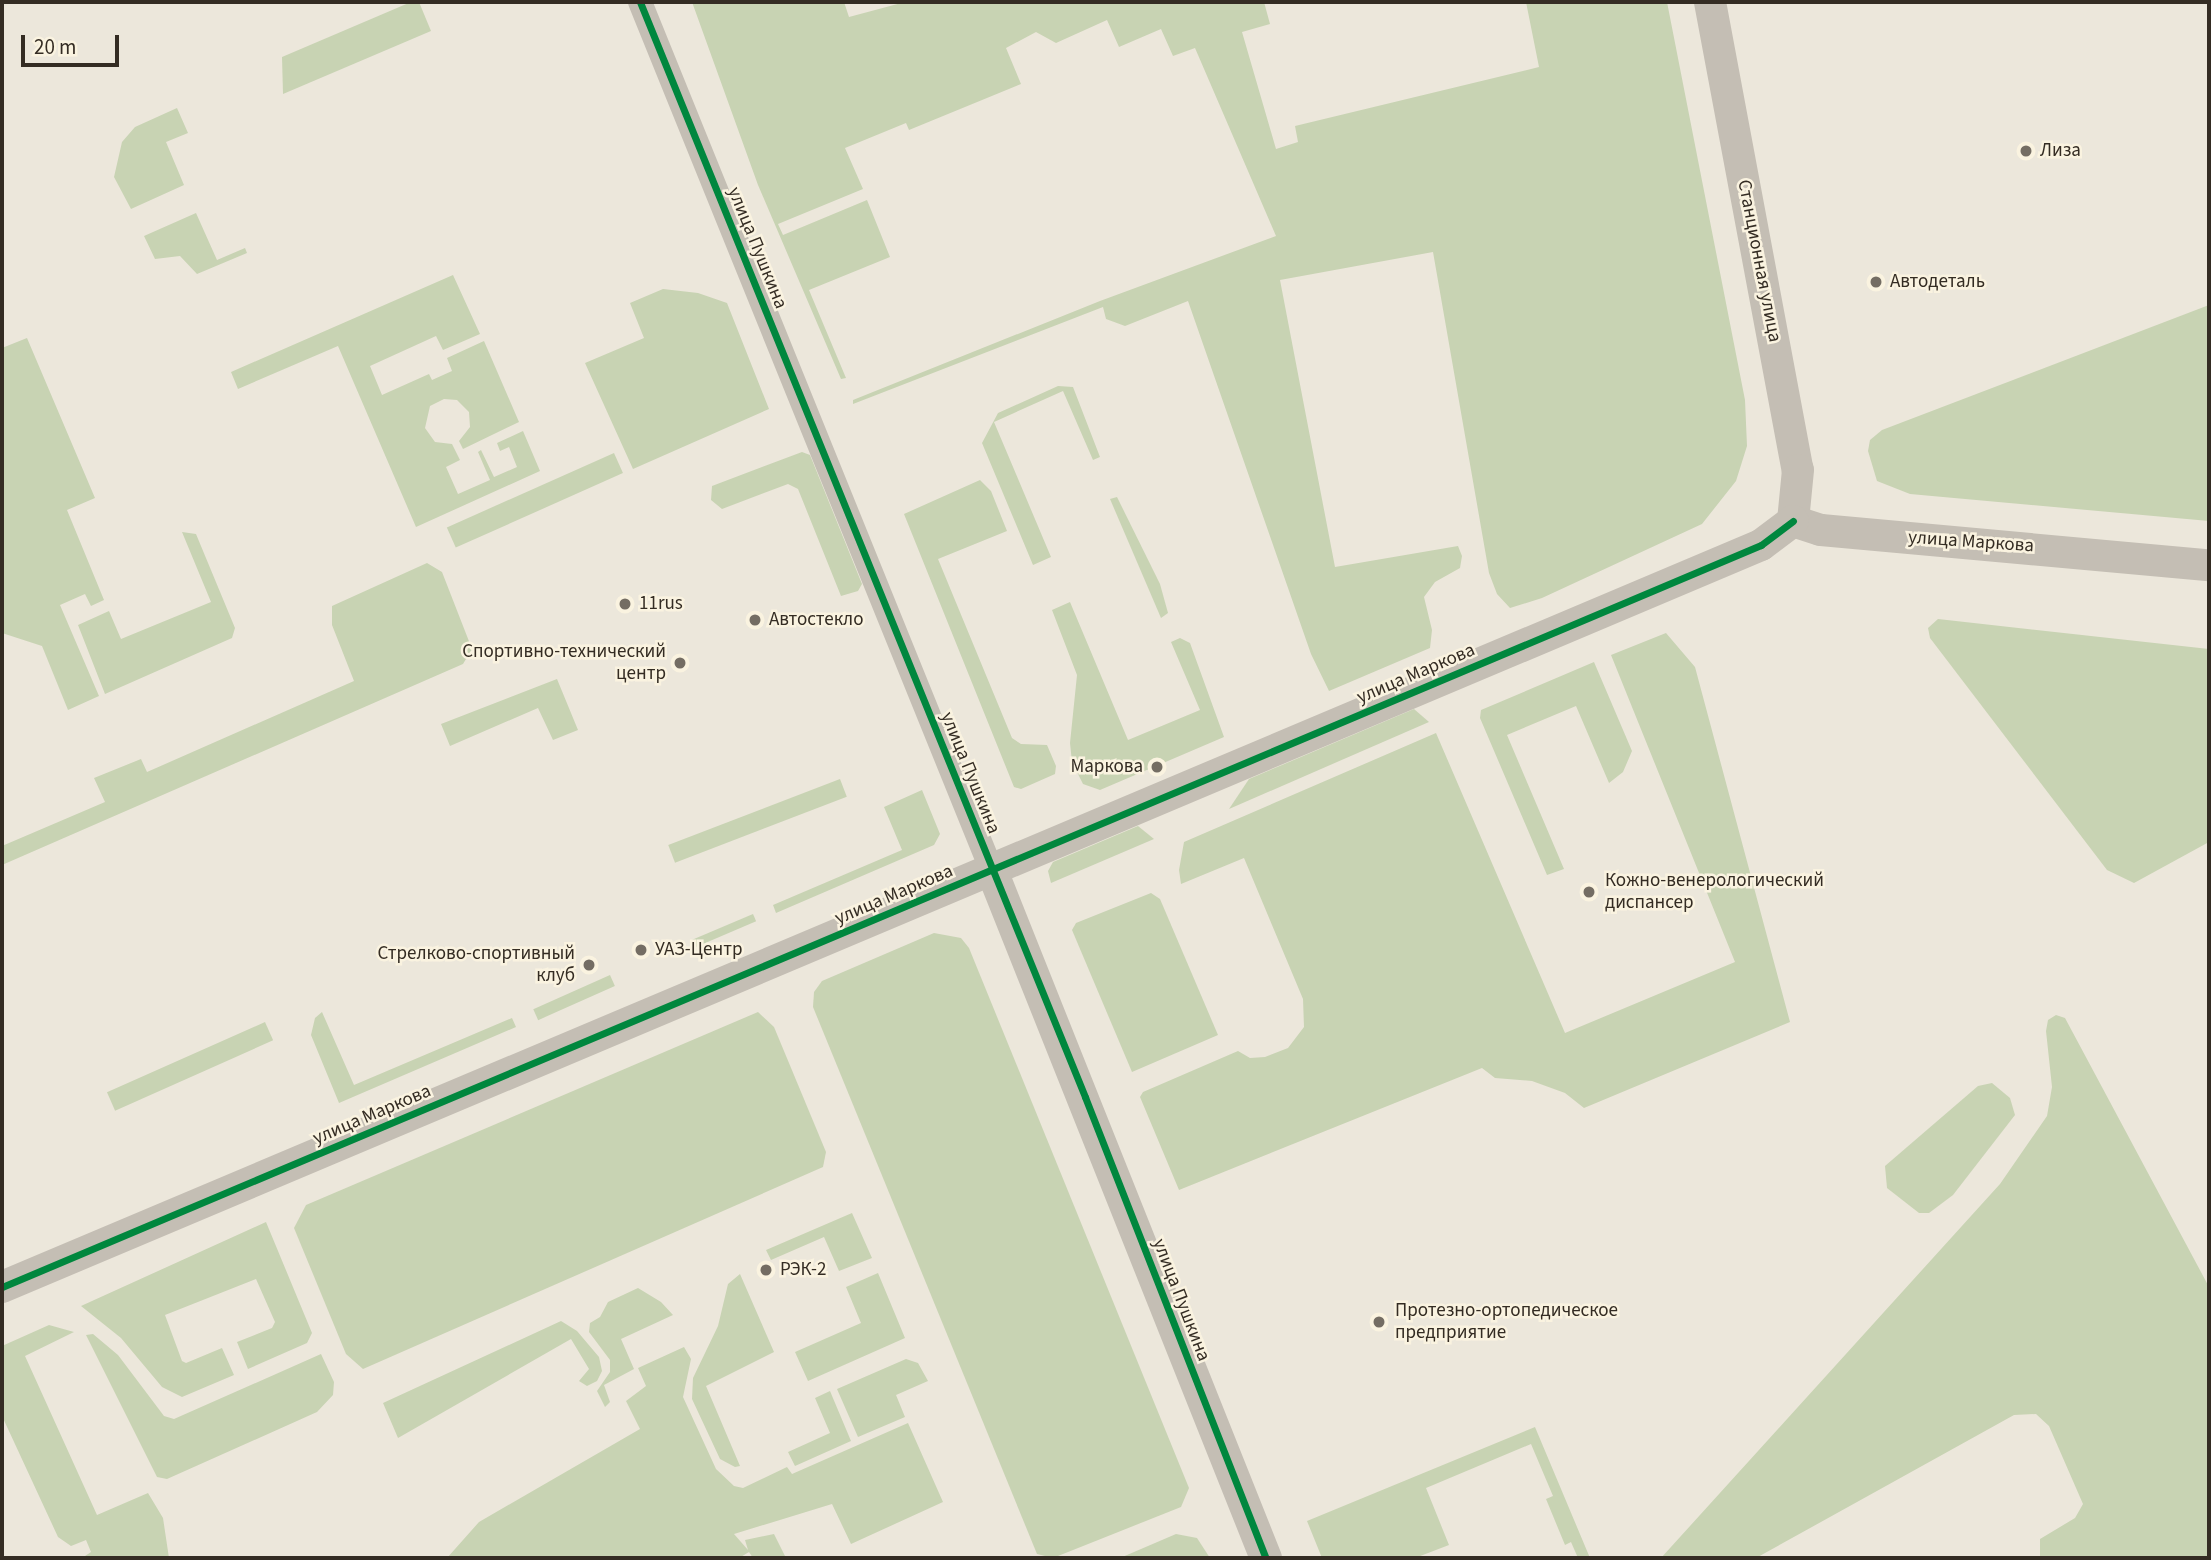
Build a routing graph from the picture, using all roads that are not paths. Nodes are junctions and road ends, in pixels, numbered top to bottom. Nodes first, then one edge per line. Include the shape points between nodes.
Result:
1 (640, 2) edge
2 (1710, 2) edge
3 (1793, 521) junction
4 (2209, 565) edge
5 (992, 871) junction
6 (2, 1287) edge
7 (1266, 1558) edge

1 - 5 street, улица Пушкина
2 - 3 street, Станционная улица via 1798,470
3 - 4 street, улица Маркова via 1821,530
3 - 5 street, улица Маркова via 1761,545
5 - 6 street, улица Маркова
5 - 7 street, улица Пушкина

